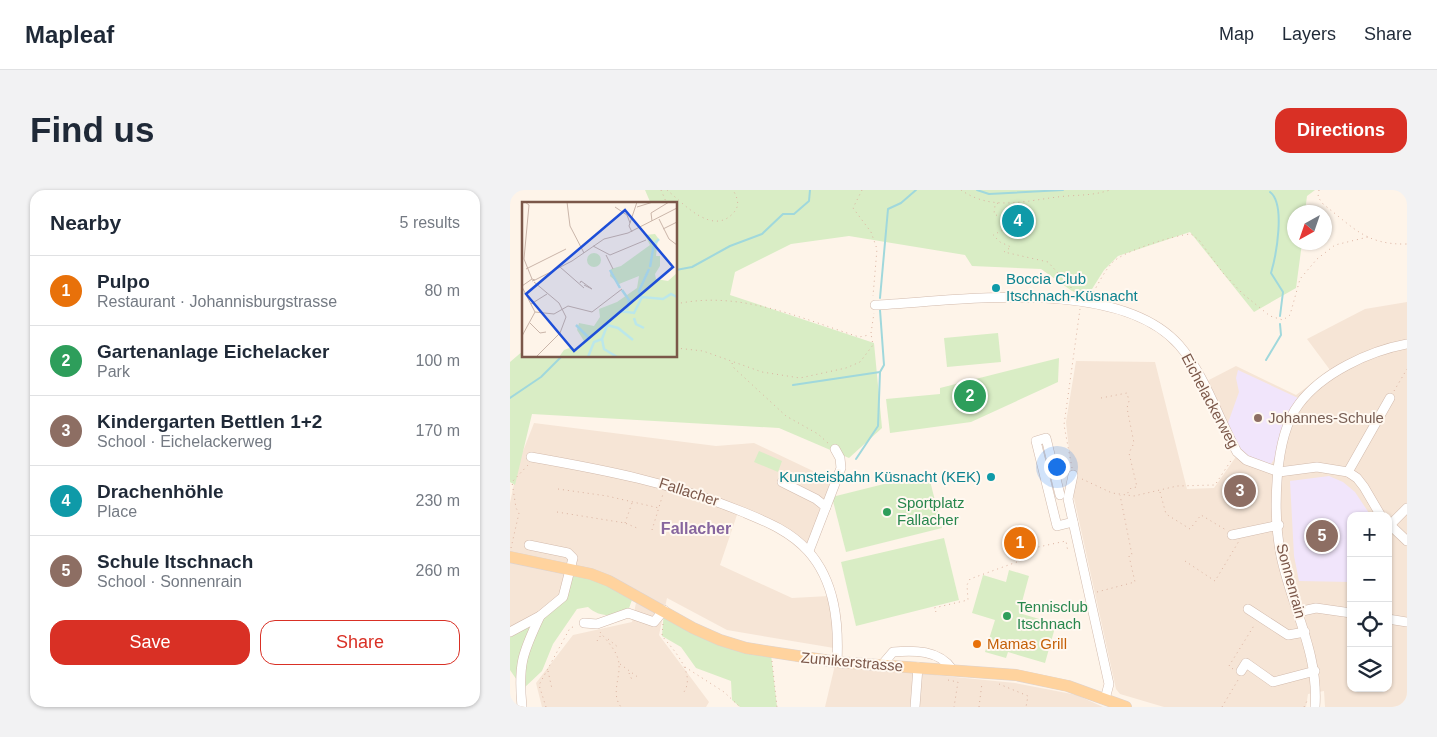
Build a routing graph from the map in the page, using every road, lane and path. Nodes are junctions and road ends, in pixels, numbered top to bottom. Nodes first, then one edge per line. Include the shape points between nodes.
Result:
1 (661, 190) edge
2 (667, 190) edge
3 (733, 190) edge
4 (862, 190) edge
5 (961, 190) edge
6 (1110, 190) edge
7 (1319, 190) edge
8 (666, 202) edge
9 (998, 203) junction
10 (1368, 238) junction
11 (1407, 244) edge
12 (1083, 302) junction
13 (678, 304) edge
14 (875, 305) junction
15 (870, 334) junction
16 (1407, 344) edge
17 (678, 348) edge
18 (732, 362) junction
19 (1407, 368) edge
20 (1100, 398) dead end
21 (1390, 398) joint
22 (835, 449) joint
23 (1237, 452) junction
24 (531, 457) joint
25 (1279, 472) junction
26 (1348, 472) junction
27 (1074, 475) junction
28 (511, 482) edge
29 (782, 482) dead end
30 (666, 484) junction
31 (558, 489) dead end
32 (1160, 491) junction
33 (1070, 492) junction
34 (1120, 494) junction
35 (1060, 495) junction
36 (1126, 495) junction
37 (1050, 497) junction
38 (632, 502) junction
39 (826, 507) junction
40 (659, 508) junction
41 (1407, 508) edge
42 (557, 512) dead end
43 (1379, 512) edge
44 (1392, 521) edge
45 (1073, 522) junction
46 (625, 523) junction
47 (1278, 525) junction
48 (1392, 527) edge
49 (636, 528) dead end
50 (652, 530) dead end
51 (1245, 532) junction
52 (1232, 534) joint
53 (1407, 541) edge
54 (529, 545) dead end
55 (510, 550) edge
56 (809, 551) junction
57 (1068, 552) dead end
58 (510, 557) edge
59 (1185, 561) dead end
60 (571, 570) junction
61 (1089, 594) junction
62 (1248, 609) dead end
63 (664, 610) junction
64 (936, 612) dead end
65 (1298, 612) junction
66 (1347, 612) edge
67 (540, 616) junction
68 (1260, 617) junction
69 (1392, 620) edge
70 (1407, 622) edge
71 (584, 623) joint
72 (597, 624) junction
73 (510, 632) edge
74 (1305, 632) junction
75 (602, 634) junction
76 (608, 639) junction
77 (597, 640) dead end
78 (620, 648) dead end
79 (772, 659) dead end
80 (837, 662) junction
81 (619, 664) junction
82 (881, 666) junction
83 (685, 667) junction
84 (918, 667) junction
85 (548, 670) junction
86 (1241, 671) junction
87 (983, 672) junction
88 (1315, 672) junction
89 (629, 673) junction
90 (950, 674) junction
91 (639, 678) dead end
92 (633, 682) dead end
93 (998, 683) dead end
94 (552, 689) dead end
95 (684, 692) dead end
96 (1105, 699) junction
97 (1308, 699) dead end
98 (618, 704) junction
99 (522, 707) edge
100 (546, 707) edge
101 (617, 707) edge
102 (621, 707) edge
103 (740, 707) edge
104 (777, 707) edge
105 (915, 707) edge
106 (954, 707) edge
107 (980, 707) edge
108 (1026, 707) edge
109 (1126, 707) edge
110 (1222, 707) edge
111 (1304, 707) edge
112 (1315, 707) edge

1 - 8 path
2 - 3 path via 702,217 716,222 729,218 737,208
4 - 14 path via 853,208 871,232 877,248
5 - 9 path via 982,201
6 - 9 path via 1094,195
7 - 10 path via 1318,196 1323,204
9 - 12 path via 994,214 1015,224 993,236 1011,247 1004,252 1048,262
10 - 11 path via 1386,244
10 - 12 path via 1335,245 1317,259 1300,279 1290,315 1283,320 1270,316 1243,294 1191,234 1118,258
12 - 14 street, Eichelackerweg via 1039,298
12 - 23 street, Eichelackerweg via 1140,316 1168,333 1190,361
12 - 27 path via 1064,425
13 - 15 path via 713,299 758,305 859,337
14 - 15 path
15 - 18 path via 873,345 860,362 807,377 762,372
16 - 25 street, Sonnenrain via 1370,355 1317,386 1299,404 1289,422
17 - 18 path via 703,351
18 - 22 path via 734,368 784,414 818,434
19 - 21 path
20 - 36 path via 1128,393 1130,401 1126,408 1134,443 1129,453 1137,487 1131,488
21 - 26 street
22 - 39 street via 841,468
23 - 25 street, Eichelackerweg via 1246,460
23 - 32 path via 1215,485
24 - 28 path via 528,466
24 - 30 street, Fallacher
25 - 26 street, Eichelackerweg via 1317,467
25 - 47 street, Sonnenrain
26 - 43 street via 1364,487
27 - 33 street
27 - 34 path
28 - 55 path via 519,513
29 - 39 street
30 - 40 path
30 - 56 street, Fallacher via 777,526
31 - 38 path
32 - 36 path
32 - 52 path via 1166,514 1190,530 1201,515
33 - 35 street
33 - 45 street via 1068,499
34 - 36 path
34 - 61 path via 1135,582
35 - 37 street
35 - 37 street via 1046,438 1036,441
37 - 45 street via 1057,526
38 - 40 path
38 - 46 path
39 - 56 street
40 - 50 path
41 - 44 street
42 - 46 path
45 - 61 street
46 - 49 path
47 - 51 street
47 - 65 street, Sonnenrain via 1281,554
48 - 53 street
51 - 52 street
51 - 59 path via 1215,582
54 - 60 street via 568,553 573,558
56 - 80 street, Fallacher via 832,595 836,612
57 - 64 path via 1066,541 1029,549 1025,559 968,581 968,600 934,608
58 - 60 main road, Zumikerstrasse
60 - 63 main road, Zumikerstrasse via 591,574 626,589
60 - 67 street via 563,597
61 - 96 street via 1108,684
62 - 68 street
63 - 72 street via 654,622 628,613
63 - 80 main road, Zumikerstrasse via 720,640 772,653
63 - 83 path via 662,636
65 - 66 street via 1316,608
65 - 74 street, Sonnenrain
67 - 73 street
67 - 99 street via 524,650 519,676
68 - 74 street via 1288,635
68 - 86 path via 1229,666
69 - 70 street
71 - 72 street
71 - 85 path via 570,628
72 - 75 path
74 - 88 street, Sonnenrain
75 - 76 path
75 - 77 path
76 - 78 path
76 - 81 path
79 - 104 path
80 - 82 main road, Zumikerstrasse
81 - 89 path
81 - 98 path via 615,688
82 - 84 main road, Zumikerstrasse
82 - 90 street via 893,652 931,653 946,661
83 - 95 path via 687,688
83 - 103 path via 724,692
84 - 90 main road, Zumikerstrasse
84 - 105 street
85 - 94 path
85 - 100 path via 539,685
86 - 88 street via 1246,663 1273,682
86 - 110 path
87 - 90 main road, Zumikerstrasse
87 - 96 main road, Zumikerstrasse via 1016,674
87 - 107 path
88 - 112 street, Sonnenrain
89 - 91 path
89 - 92 path
90 - 106 path via 958,682
93 - 108 path via 1028,696
96 - 109 main road, Zumikerstrasse
97 - 111 path
98 - 101 path
98 - 102 path

